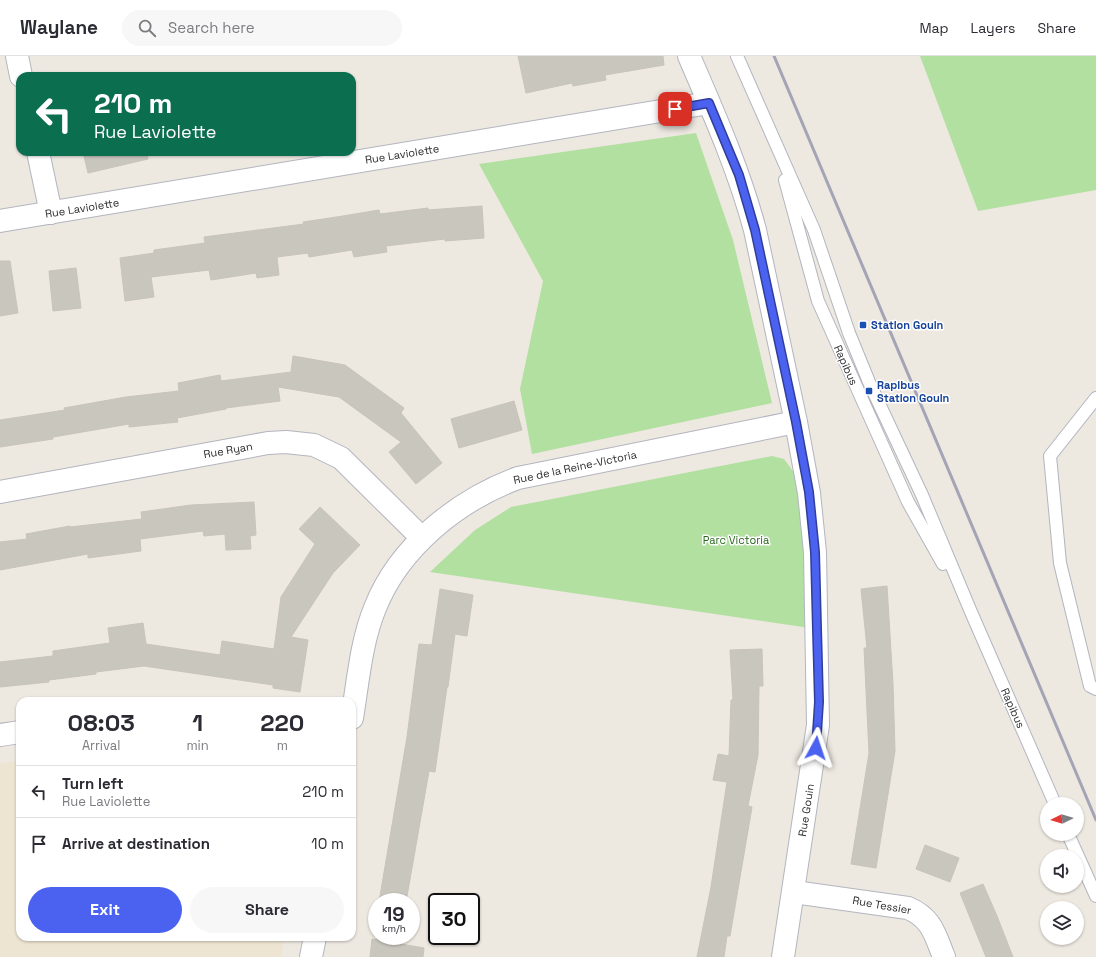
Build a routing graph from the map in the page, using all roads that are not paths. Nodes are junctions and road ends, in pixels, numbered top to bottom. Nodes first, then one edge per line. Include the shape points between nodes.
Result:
1 (17, 56) edge
2 (689, 56) edge
3 (737, 56) edge
4 (20, 72) edge
5 (709, 103) junction
6 (776, 147) junction
7 (39, 156) edge
8 (51, 213) junction
9 (0, 221) edge
10 (1096, 398) edge
11 (796, 422) junction
12 (0, 492) edge
13 (422, 538) junction
14 (971, 612) junction
15 (1096, 688) edge
16 (356, 697) edge
17 (16, 733) edge
18 (0, 735) edge
19 (1052, 797) edge
20 (1071, 841) edge
21 (794, 892) junction
22 (1096, 896) edge
23 (314, 941) edge
24 (311, 957) edge
25 (783, 957) edge
26 (944, 957) edge

1 - 4 street
2 - 5 street, Rue Gouin
3 - 6 lane, Rapibus
5 - 8 street, Rue Laviolette
5 - 11 street, Rue Gouin via 739,175 750,209
6 - 14 lane, Rapibus via 814,230 870,382 922,495
6 - 14 lane, Rapibus via 818,301 908,502
7 - 8 street
8 - 9 street, Rue Laviolette
10 - 15 lane via 1050,456 1060,563 1090,686
11 - 13 street, Rue de la Reine-Victoria via 518,478 476,496 456,509
11 - 21 street, Rue Gouin via 809,492 815,552 819,702 816,748
12 - 13 street, Rue Ryan via 268,443 314,445 342,458
13 - 16 street, Rue de la Reine-Victoria via 398,568 375,608 367,633
14 - 19 lane, Rapibus
17 - 18 street
20 - 22 lane
21 - 25 street, Rue Gouin
21 - 26 street, Rue Tessier via 908,908 924,917 931,926
23 - 24 street

